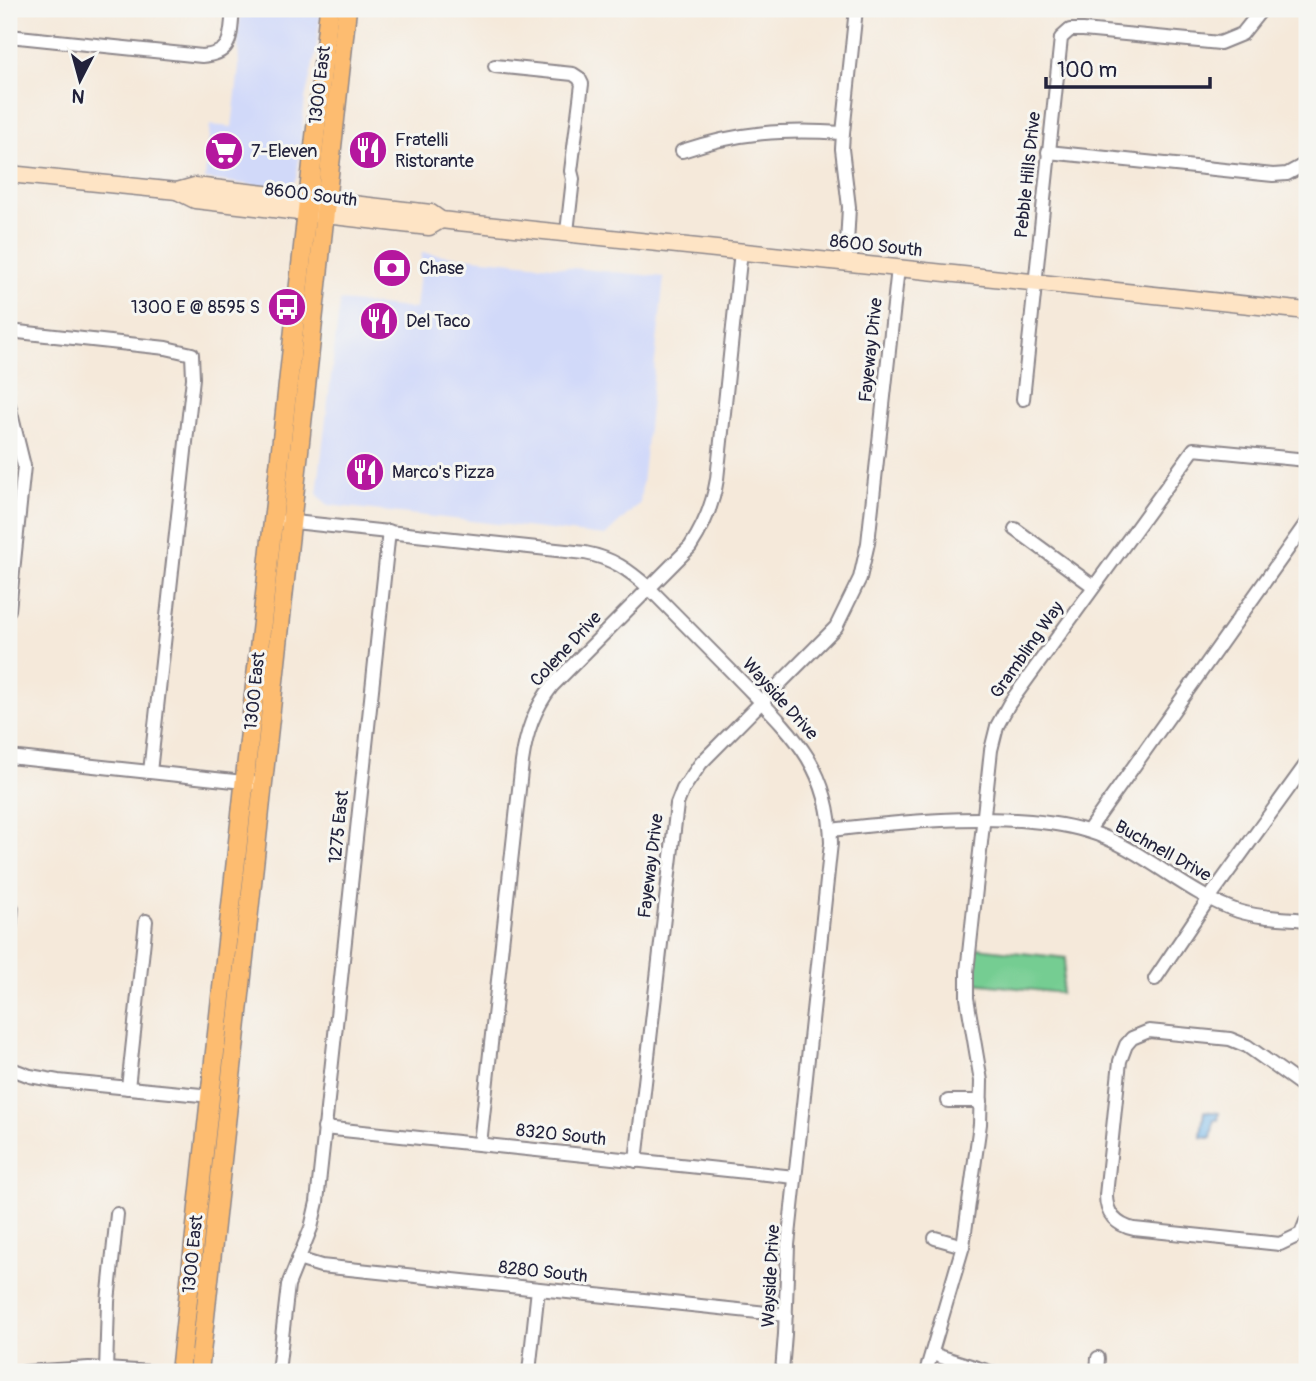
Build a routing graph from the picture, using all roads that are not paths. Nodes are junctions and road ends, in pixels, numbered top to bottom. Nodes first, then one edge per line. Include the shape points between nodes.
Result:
1 (233, 9) edge
2 (329, 9) edge
3 (347, 9) edge
4 (856, 9) edge
5 (1262, 9) edge
6 (9, 36) edge
7 (495, 66) dead end
8 (842, 133) junction
9 (682, 151) dead end
10 (1048, 152) junction
11 (1307, 163) edge
12 (9, 174) edge
13 (316, 207) junction
14 (567, 232) junction
15 (741, 251) junction
16 (846, 263) junction
17 (898, 268) junction
18 (1034, 283) junction
19 (1307, 311) edge
20 (9, 331) edge
21 (1023, 399) dead end
22 (9, 405) edge
23 (1307, 460) edge
24 (283, 521) junction
25 (1307, 522) edge
26 (1015, 529) dead end
27 (389, 531) junction
28 (1093, 586) junction
29 (649, 588) junction
30 (9, 610) edge
31 (761, 702) junction
32 (9, 757) edge
33 (1307, 763) edge
34 (150, 772) junction
35 (245, 782) junction
36 (264, 784) junction
37 (984, 818) junction
38 (831, 830) junction
39 (1088, 831) junction
40 (1210, 897) junction
41 (12, 908) dead end
42 (1307, 920) edge
43 (146, 921) dead end
44 (9, 940) edge
45 (1154, 979) dead end
46 (9, 1068) edge
47 (128, 1088) junction
48 (1307, 1089) edge
49 (211, 1097) junction
50 (948, 1101) dead end
51 (981, 1101) junction
52 (324, 1128) junction
53 (480, 1144) junction
54 (636, 1161) junction
55 (795, 1178) junction
56 (117, 1214) dead end
57 (1307, 1219) edge
58 (935, 1238) dead end
59 (963, 1246) junction
60 (298, 1259) junction
61 (538, 1289) junction
62 (786, 1315) junction
63 (932, 1354) junction
64 (1098, 1358) dead end
65 (106, 1370) edge
66 (25, 1372) edge
67 (153, 1372) edge
68 (180, 1372) edge
69 (200, 1372) edge
70 (278, 1372) edge
71 (528, 1372) edge
72 (782, 1372) edge
73 (926, 1372) edge
74 (990, 1372) edge
75 (1097, 1372) edge

1 - 6 street via 222,52 202,57
2 - 13 main road, 1300 East
3 - 13 main road, 1300 East
4 - 8 street
5 - 10 street, Pebble Hills Drive via 1242,34 1220,43 1083,30 1065,33
7 - 14 street via 573,74 582,84
8 - 9 street via 760,132
8 - 16 street via 849,207
10 - 11 street via 1273,175 1287,174
10 - 18 street, Pebble Hills Drive
12 - 13 main road, 8600 South via 177,191 195,200
13 - 14 main road, 8600 South via 429,227 441,220
13 - 24 main road, 1300 East
14 - 15 main road, 8600 South
15 - 16 main road, 8600 South
15 - 29 street, Colene Drive via 714,494 690,547
16 - 17 main road, 8600 South
17 - 18 main road, 8600 South
17 - 31 street, Fayeway Drive via 868,543 860,578 836,627
18 - 19 main road, 8600 South
18 - 21 street, Pebble Hills Drive
20 - 34 street via 192,354
22 - 30 street via 23,466
23 - 28 street, Grambling Way via 1194,449
24 - 27 street, Wayside Drive
24 - 35 main road, 1300 East
24 - 36 main road, 1300 East
25 - 39 street
26 - 28 street
27 - 29 street, Wayside Drive via 601,556 630,570
27 - 52 street, 1275 East
28 - 37 street, Grambling Way via 1003,715 993,738
29 - 31 street, Wayside Drive
29 - 53 street, Colene Drive via 552,686 528,730
31 - 38 street, Wayside Drive via 815,768
31 - 54 street, Fayeway Drive via 701,763 677,804
32 - 34 street
33 - 40 street
34 - 35 street
35 - 36 street
35 - 49 main road, 1300 East
36 - 69 main road, 1300 East
37 - 38 street, Buchnell Drive
37 - 39 street, Buchnell Drive
37 - 51 street, Grambling Way via 967,972
38 - 55 street, Wayside Drive
39 - 40 street, Buchnell Drive
40 - 42 street, Buchnell Drive via 1240,912
40 - 45 street
41 - 44 street
43 - 47 street
46 - 47 street via 51,1080
47 - 49 street
48 - 57 street via 1239,1042 1158,1032 1139,1034 1126,1045 1120,1060 1105,1195 1113,1219 1134,1229 1271,1244 1301,1234
49 - 68 main road, 1300 East
50 - 51 street
51 - 59 street, Grambling Way
52 - 53 street, 8320 South
52 - 60 street, 1275 East via 315,1215
53 - 54 street, 8320 South
54 - 55 street, 8320 South
55 - 62 street, Wayside Drive
56 - 65 street
58 - 59 street
59 - 63 street, Grambling Way
60 - 61 street, 8280 South via 321,1266
60 - 70 street, 1275 East via 288,1285
61 - 62 street, 8280 South
61 - 71 street
62 - 72 street, Wayside Drive
63 - 73 street, Grambling Way
63 - 74 street
64 - 75 street
65 - 66 street
65 - 67 street

